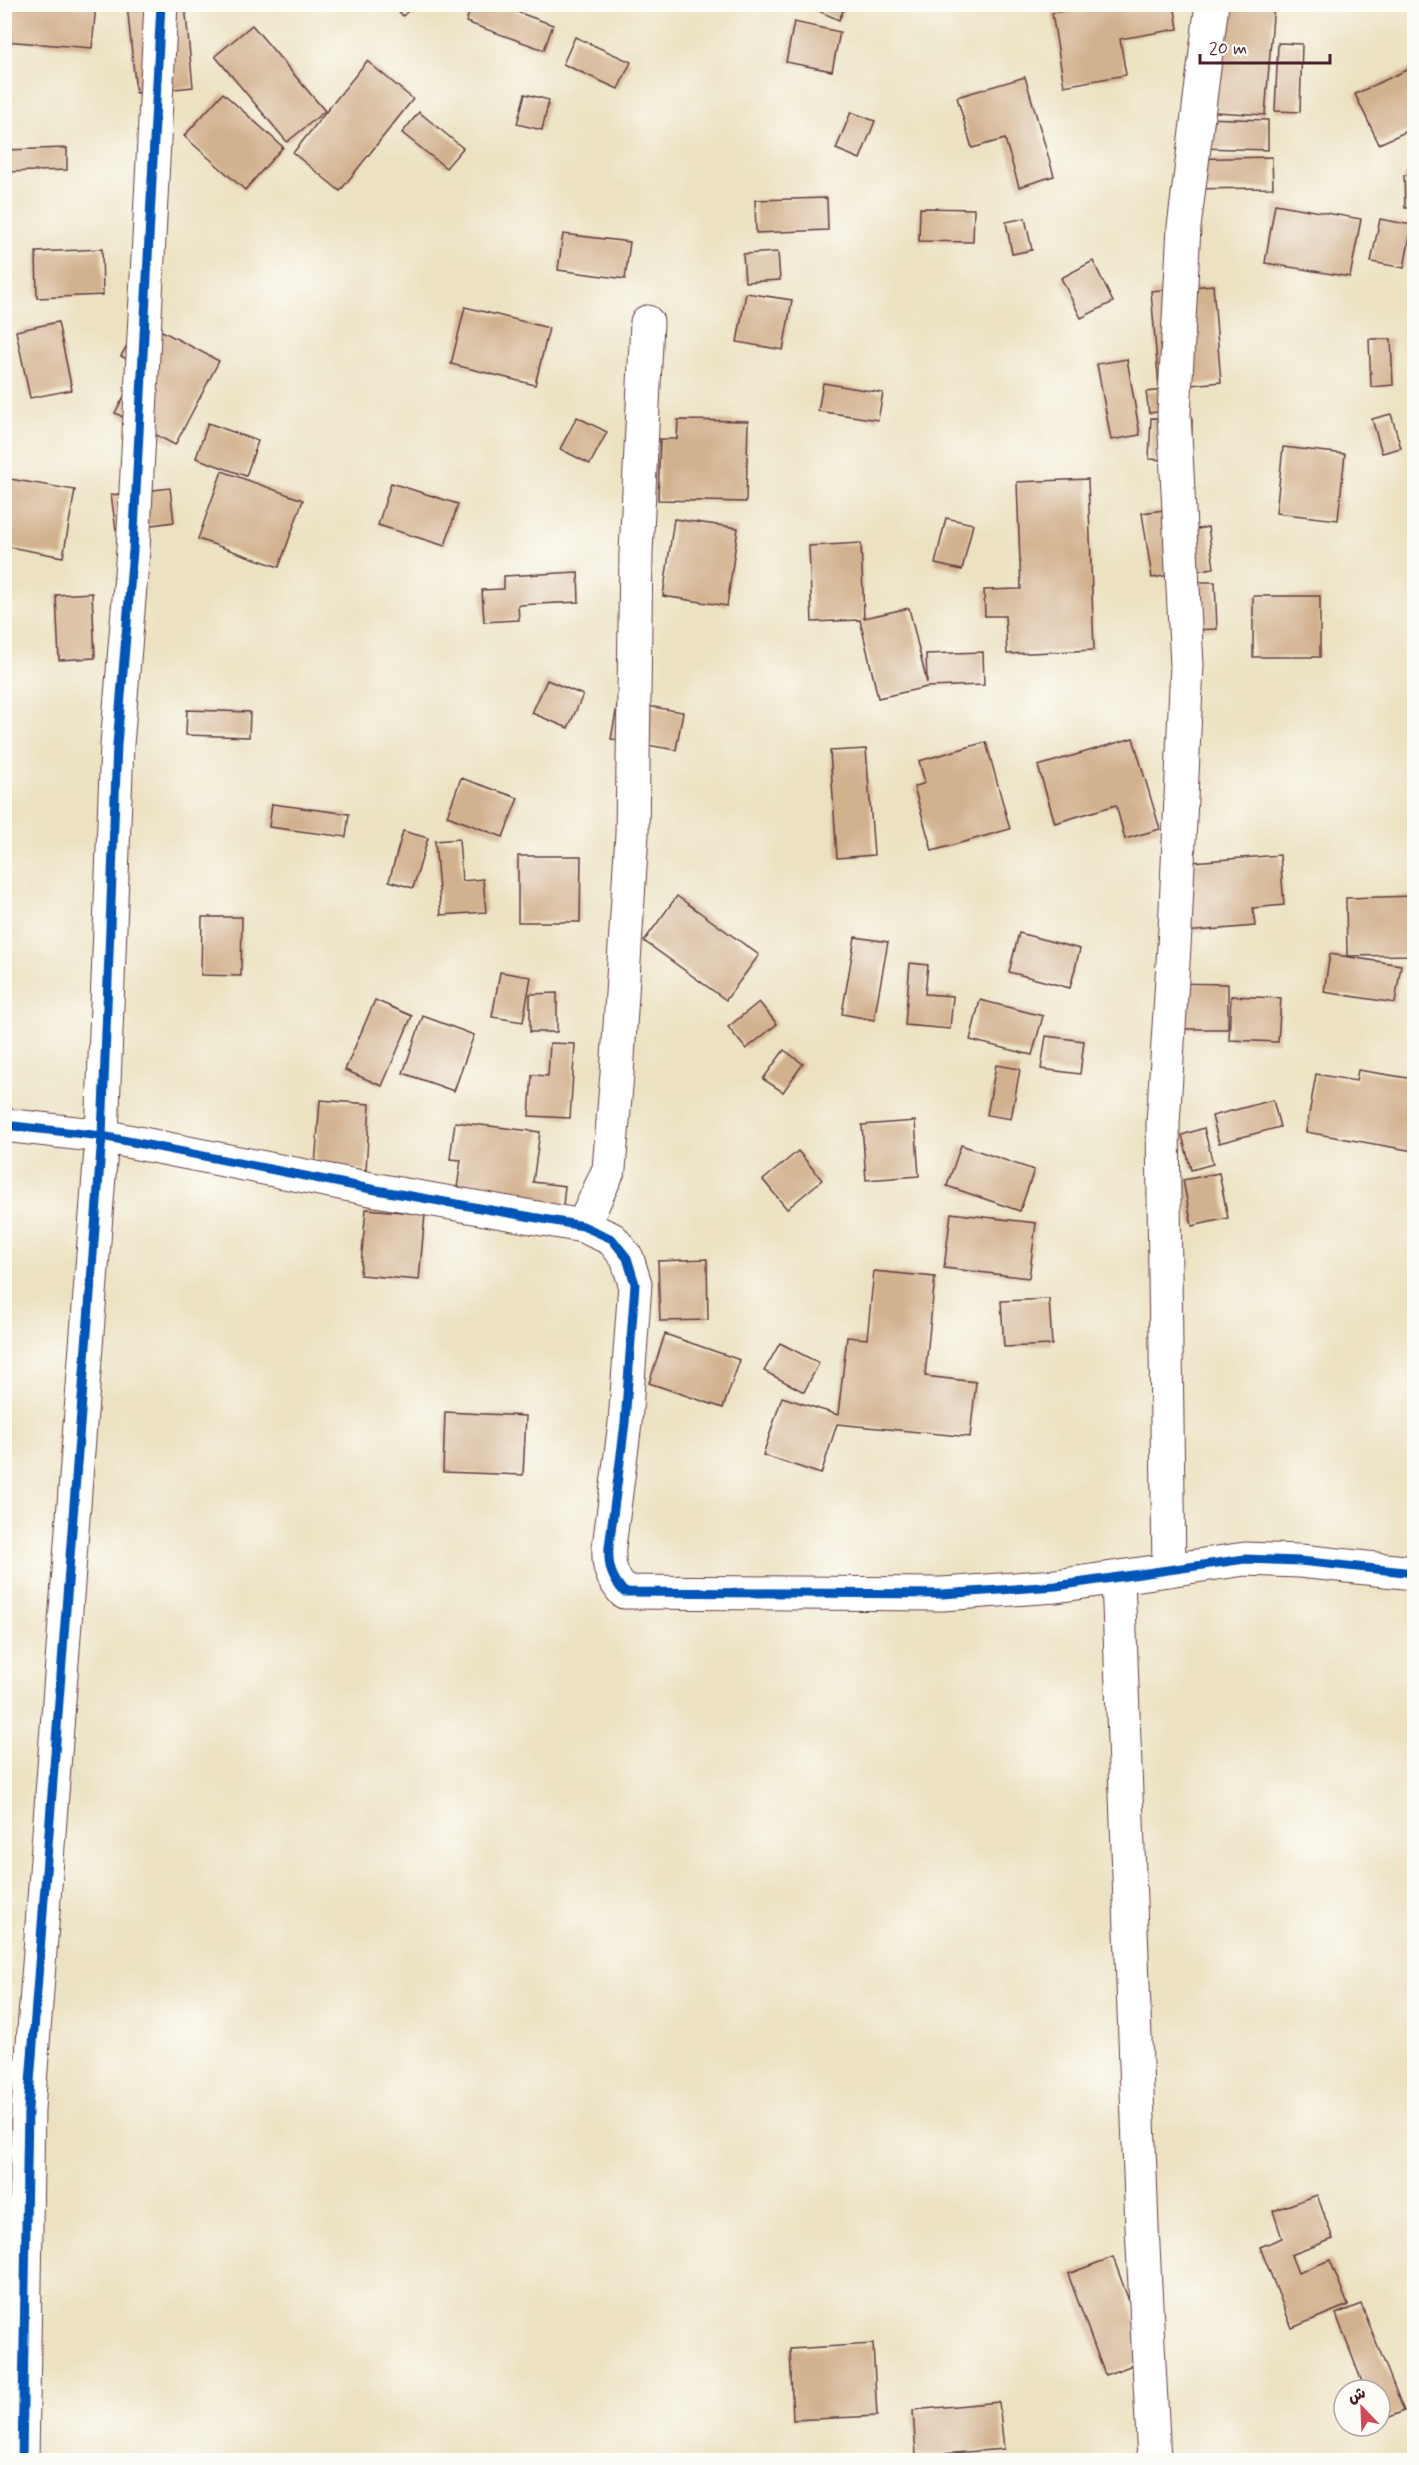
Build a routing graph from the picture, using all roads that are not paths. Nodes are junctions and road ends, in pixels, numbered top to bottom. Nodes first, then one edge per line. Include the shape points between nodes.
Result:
1 (161, 4) edge
2 (1212, 4) edge
3 (647, 322) dead end
4 (4, 1125) edge
5 (102, 1136) junction
6 (583, 1226) junction
7 (1168, 1570) junction
8 (1414, 1573) edge
9 (1118, 1578) junction
10 (22, 2460) edge
11 (1154, 2460) edge

1 - 5 street via 133,550 117,745
2 - 7 street via 1184,227 1174,403 1187,665 1163,1124
3 - 6 street via 636,553 632,834 617,1074 609,1169
4 - 5 street
5 - 6 street
5 - 10 street via 28,2109
6 - 9 street via 612,1239 627,1258 635,1284 625,1423 608,1564 613,1580 624,1592 942,1594
7 - 8 street via 1245,1559 1300,1560
7 - 9 street
9 - 11 street

